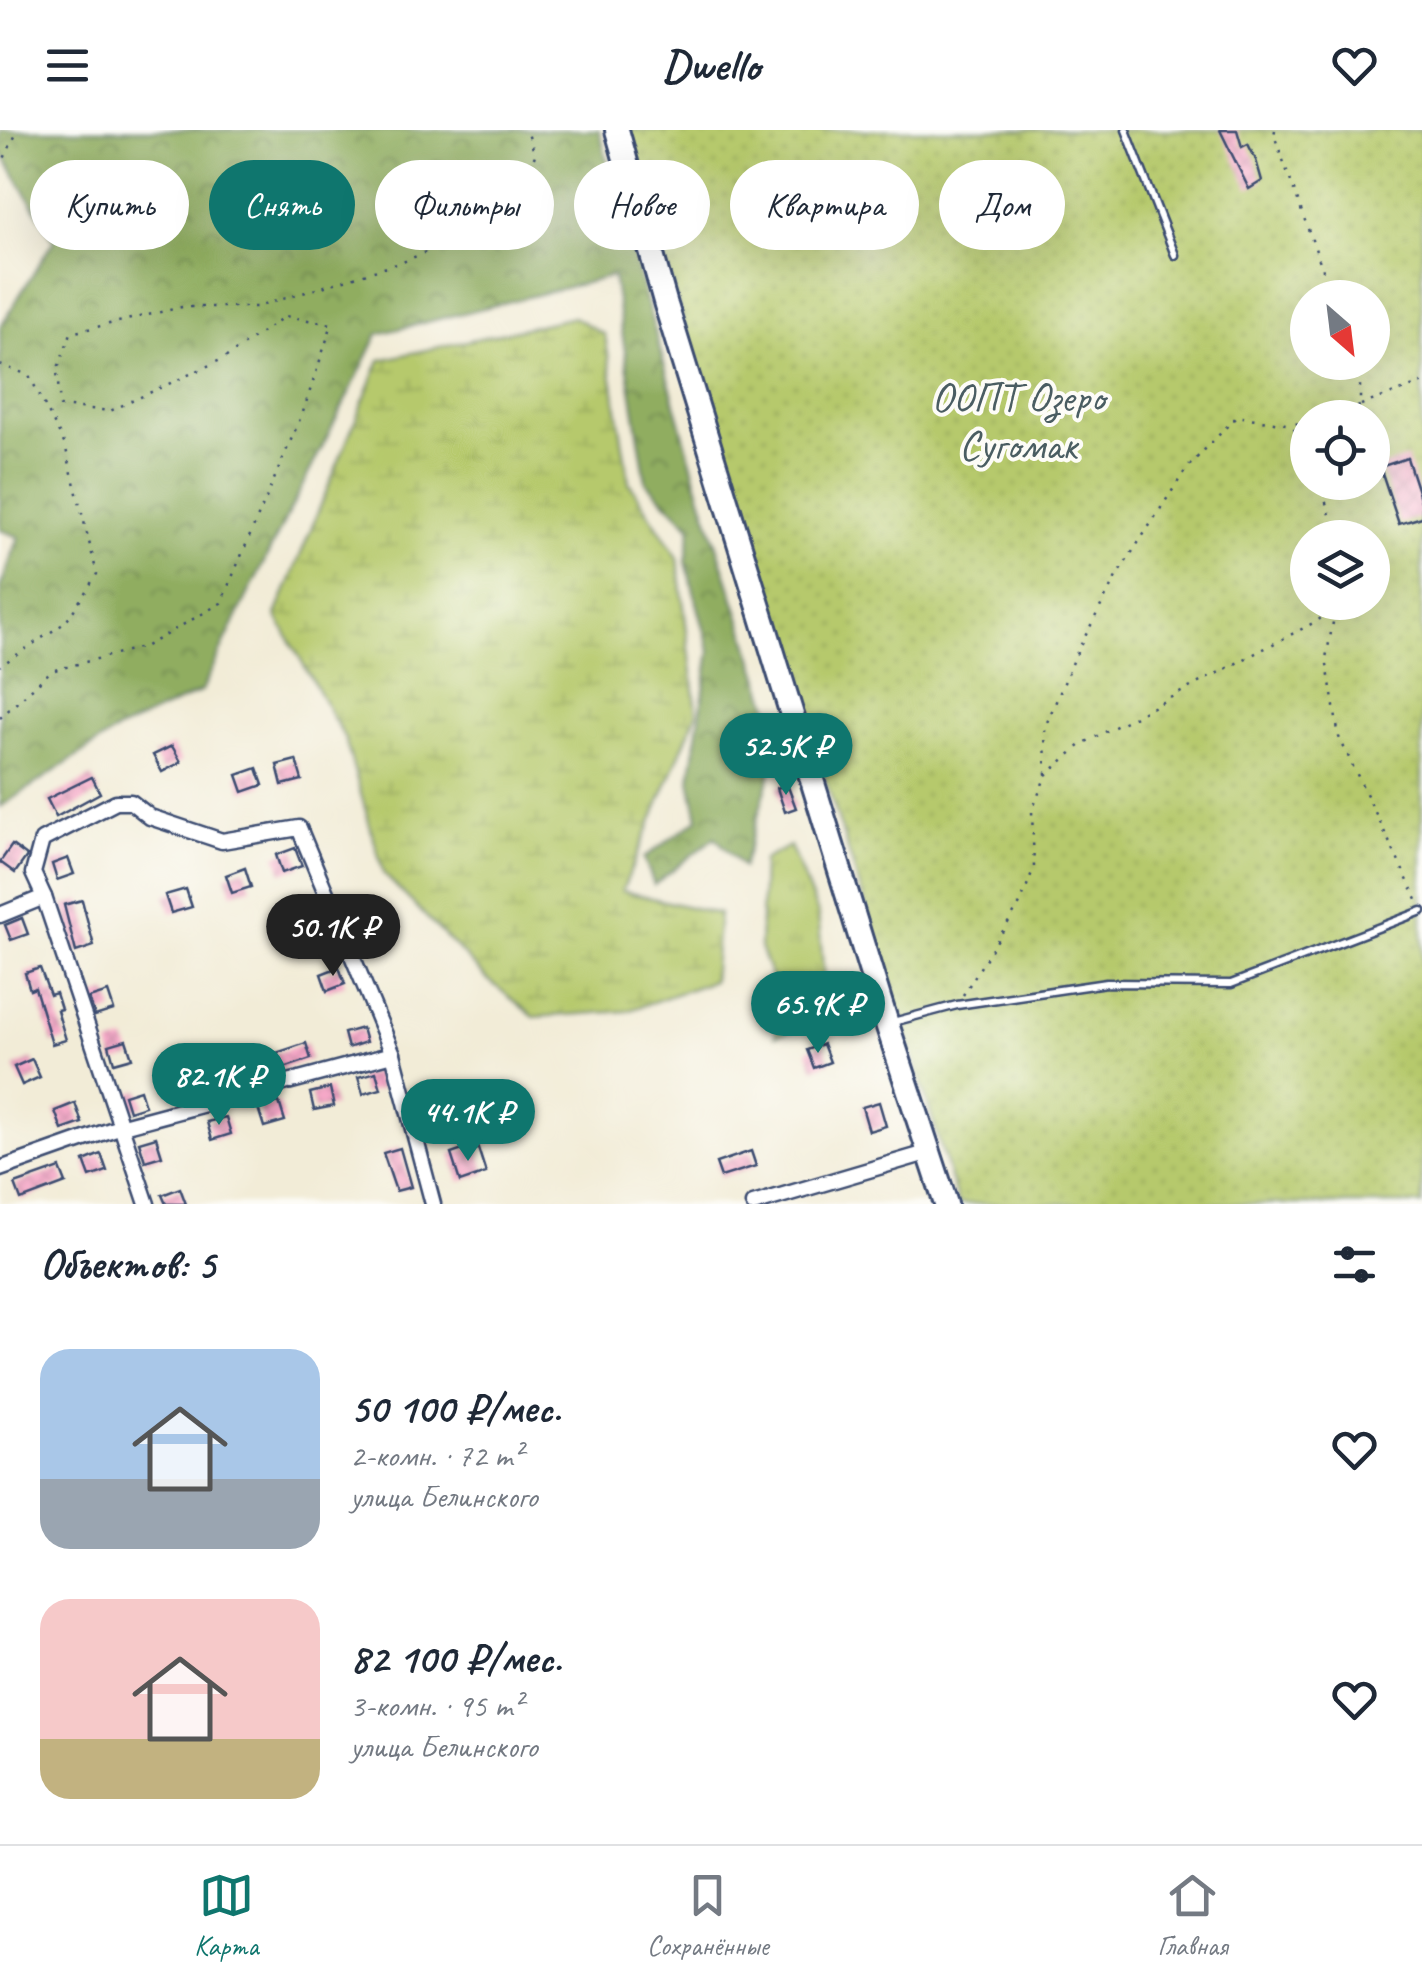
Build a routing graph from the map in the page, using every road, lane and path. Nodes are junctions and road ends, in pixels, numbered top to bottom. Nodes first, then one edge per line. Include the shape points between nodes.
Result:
1 (18, 130) edge
2 (528, 130) edge
3 (618, 130) edge
4 (1126, 130) edge
5 (1275, 130) edge
6 (0, 168) edge
7 (1175, 256) dead end
8 (1327, 280) edge
9 (0, 365) edge
10 (1422, 383) edge
11 (1376, 400) edge
12 (1290, 424) edge
13 (1317, 620) edge
14 (1333, 620) edge
15 (0, 666) edge
16 (0, 718) edge
17 (1046, 776) junction
18 (44, 897) junction
19 (1422, 910) edge
20 (0, 915) edge
21 (957, 1004) junction
22 (886, 1024) junction
23 (393, 1054) junction
24 (119, 1127) junction
25 (930, 1152) junction
26 (0, 1169) edge
27 (147, 1204) edge
28 (433, 1204) edge
29 (753, 1204) edge
30 (946, 1204) edge

1 - 6 path
2 - 16 path via 535,156 512,214 403,262 258,307 182,307 71,333 57,370 60,406 110,411 225,358 286,316 332,324 303,412 221,604 146,646 51,671
3 - 22 main road
4 - 7 lane
5 - 8 path
9 - 15 path via 29,374 65,444 97,574 66,622
10 - 11 path
12 - 17 path via 1237,416 1187,468 1078,650 1044,727
13 - 17 path via 1082,744
14 - 19 path via 1326,658 1338,737
17 - 21 path via 1032,811 1034,868 1021,902
18 - 20 street
18 - 23 street via 32,872 42,840 116,802 131,802 150,817 222,841 299,828
18 - 24 street
19 - 21 lane via 1231,984 1106,983
21 - 22 lane
22 - 25 main road
23 - 24 street
23 - 28 street
24 - 26 street
24 - 27 street
25 - 29 street
25 - 30 main road

